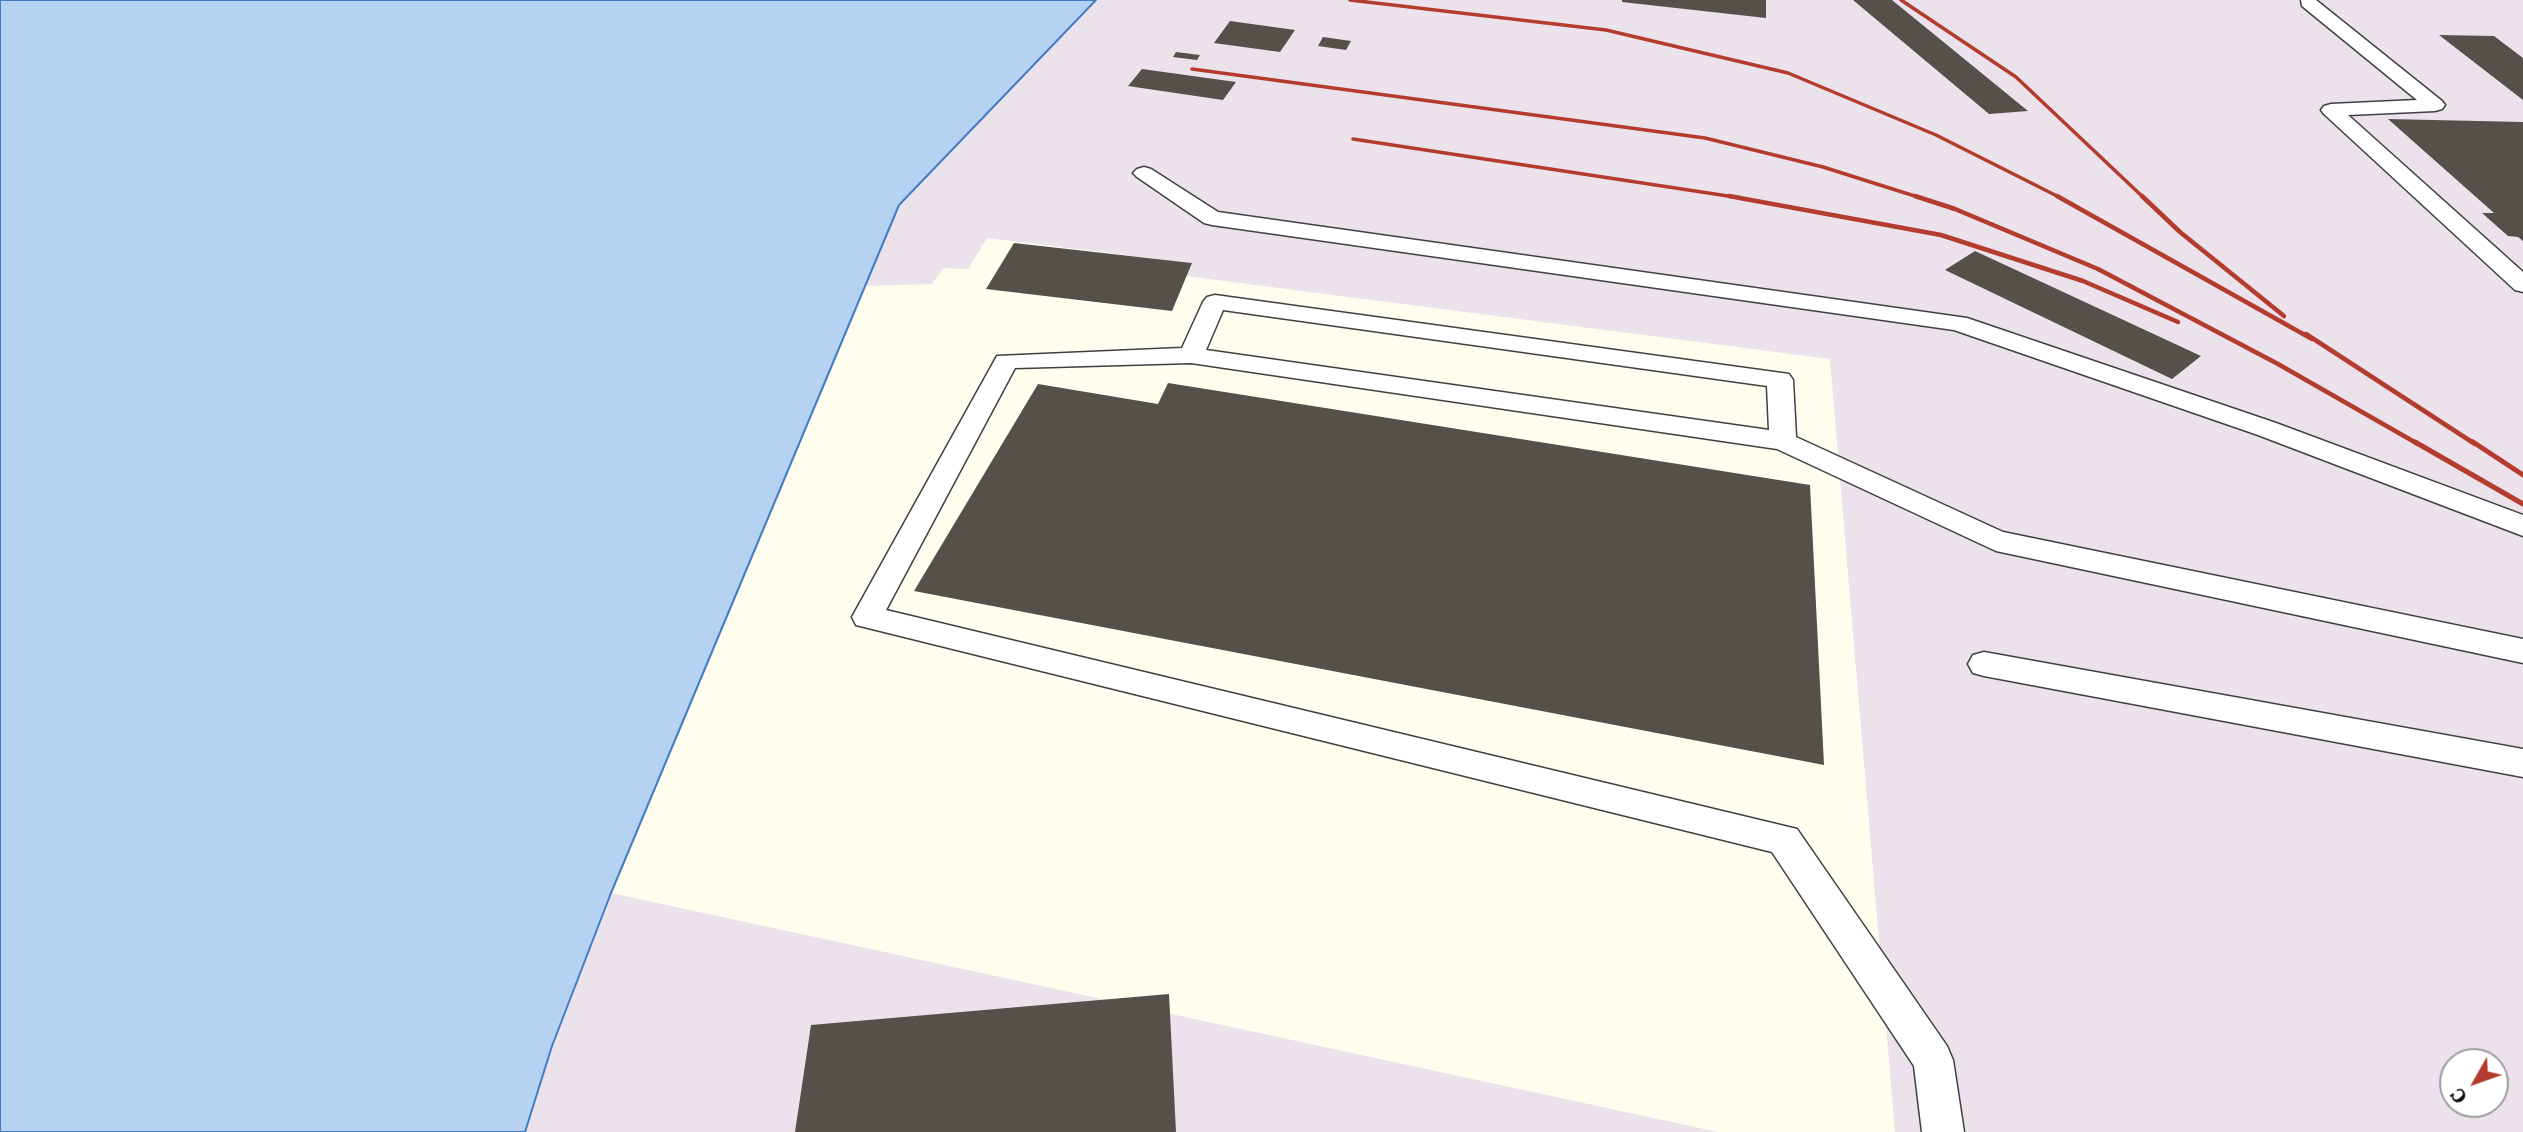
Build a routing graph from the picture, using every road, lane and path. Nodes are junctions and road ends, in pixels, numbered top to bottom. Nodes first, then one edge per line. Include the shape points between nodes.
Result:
1 (2308, 2) dead end
2 (1144, 173) dead end
3 (2523, 285) edge
4 (1191, 355) junction
5 (1783, 441) junction
6 (2523, 526) edge
7 (2523, 651) edge
8 (1984, 664) dead end
9 (2523, 763) edge
10 (1943, 1132) edge

1 - 3 lane via 2435,105 2331,110
2 - 6 lane via 1212,218 1958,323 2267,429
4 - 5 lane
4 - 5 lane via 1215,302 1780,380
4 - 10 lane via 1006,361 867,617 1784,840 1933,1060
5 - 7 lane via 1996,541
8 - 9 lane

